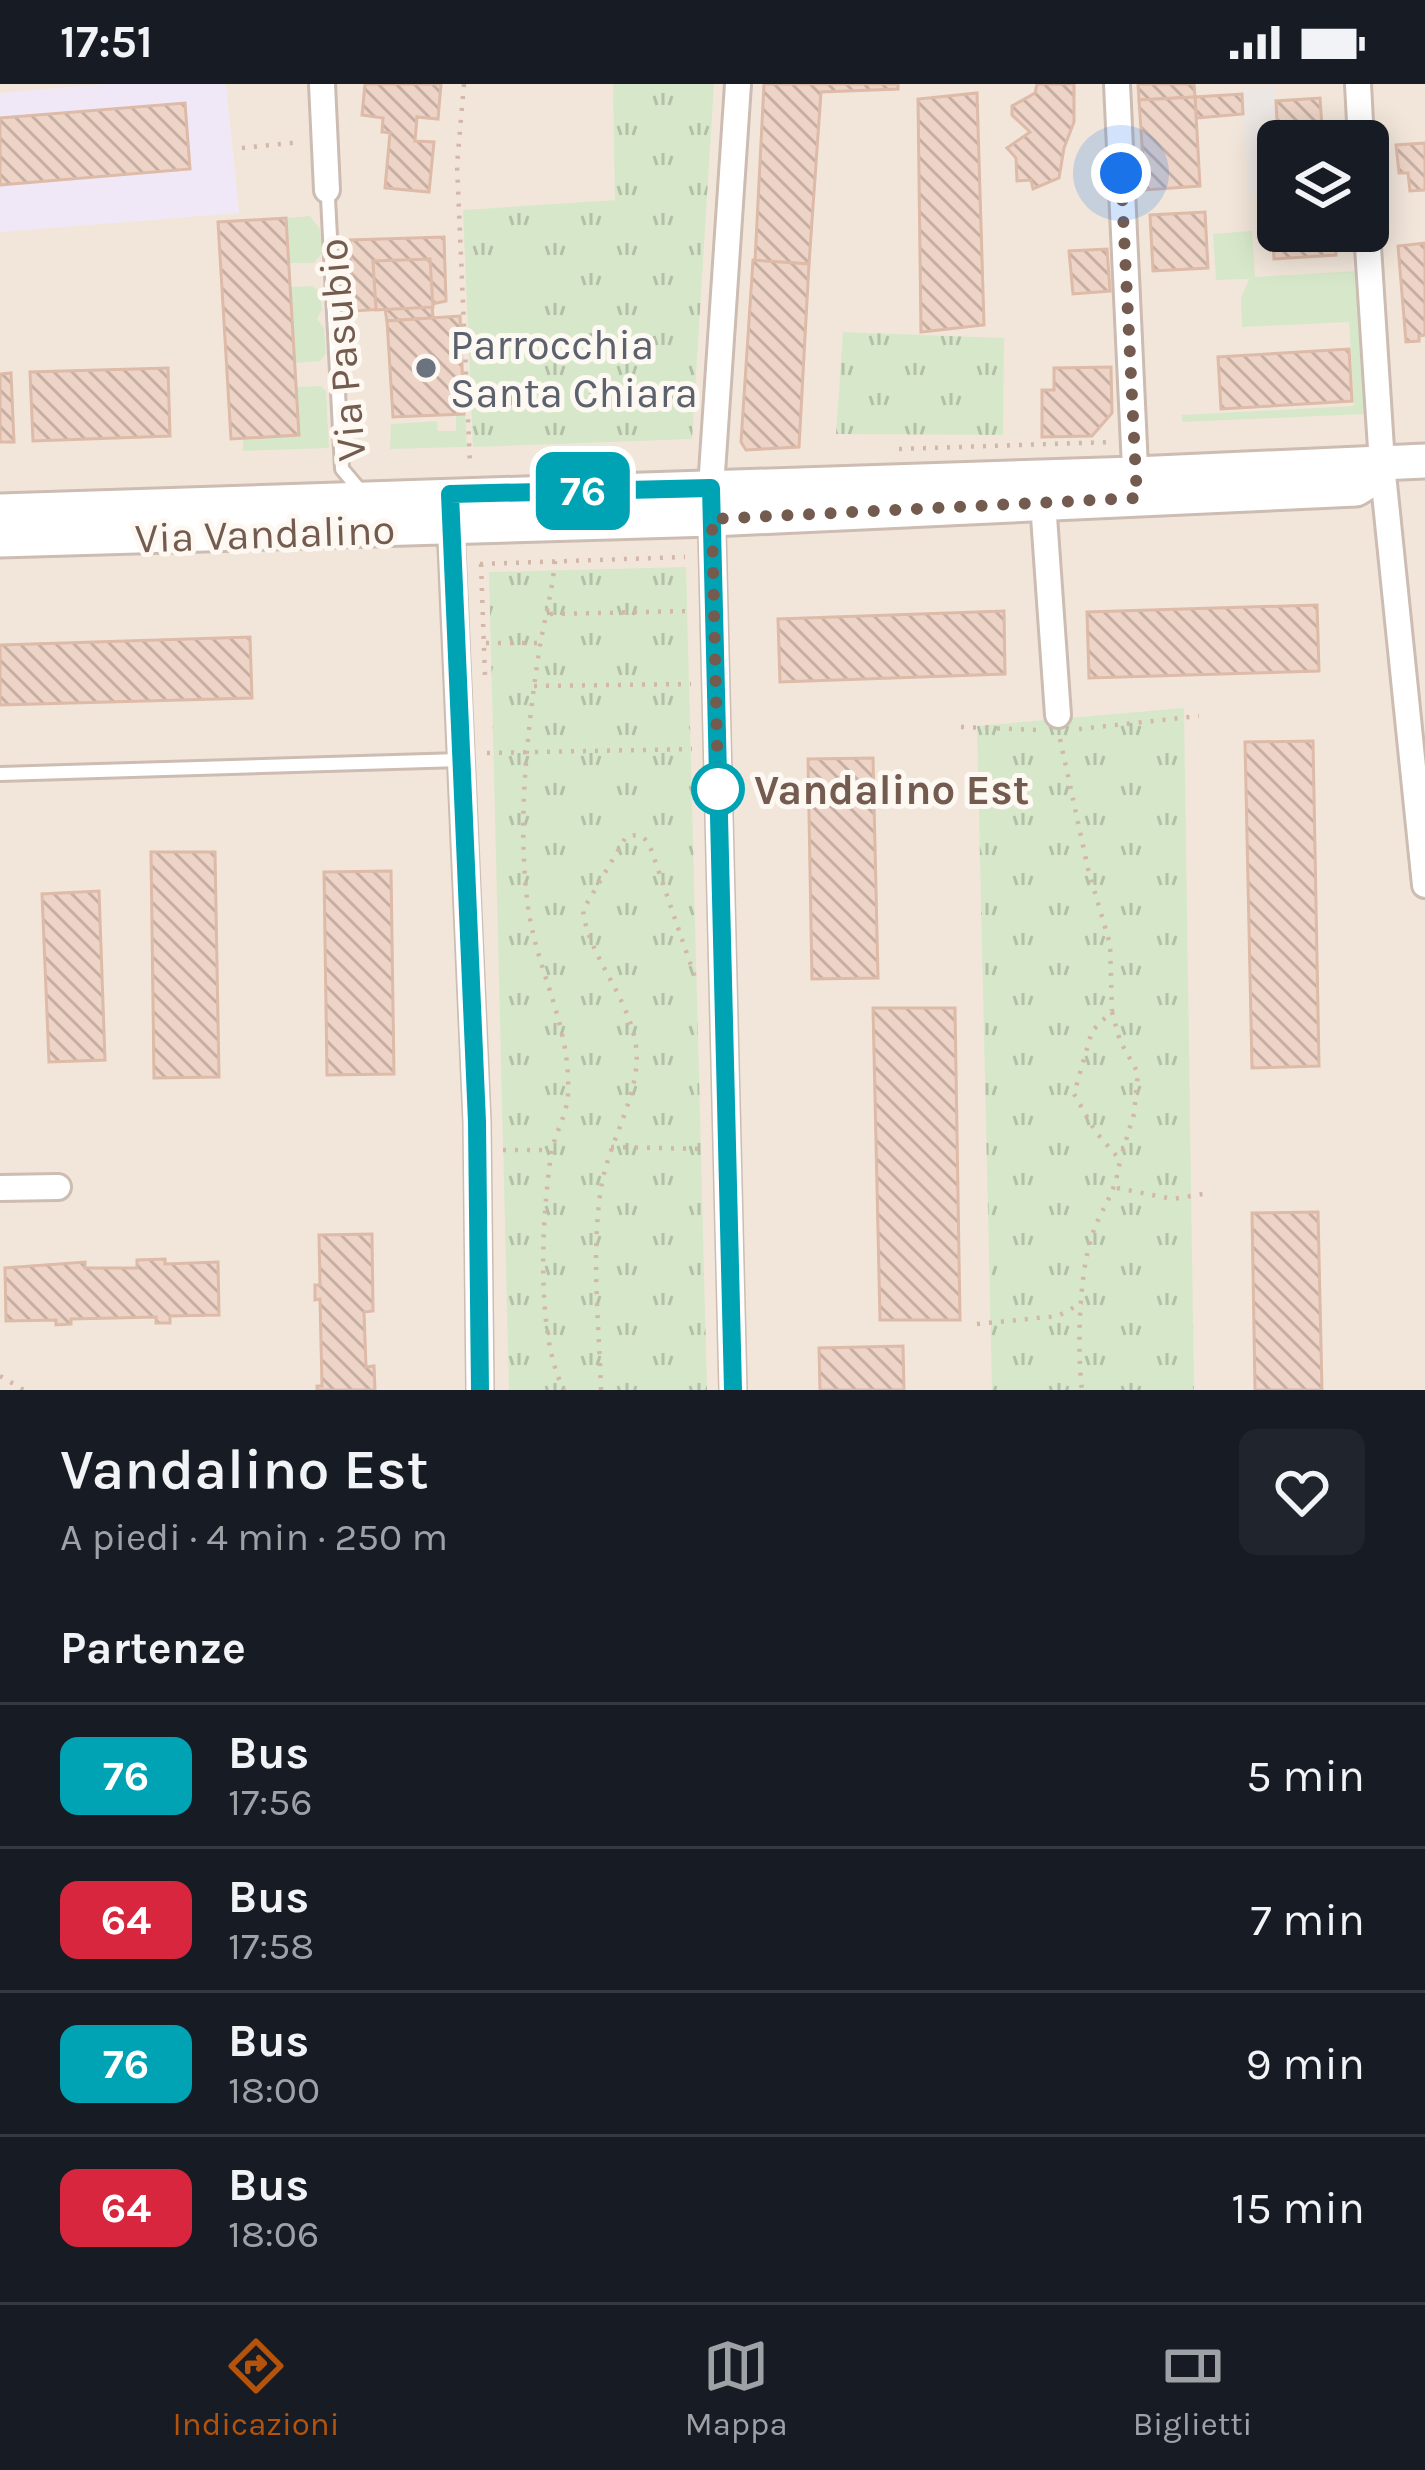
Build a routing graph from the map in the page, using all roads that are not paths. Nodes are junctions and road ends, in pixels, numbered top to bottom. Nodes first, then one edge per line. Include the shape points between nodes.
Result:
1 (322, 84) edge
2 (737, 84) edge
3 (1117, 84) edge
4 (1358, 84) edge
5 (1360, 120) edge
6 (327, 194) joint
7 (1368, 252) edge
8 (1425, 461) edge
9 (1382, 464) junction
10 (1136, 486) junction
11 (365, 497) junction
12 (1043, 502) junction
13 (711, 504) junction
14 (456, 505) junction
15 (0, 511) edge
16 (0, 540) edge
17 (1058, 715) road end
18 (462, 760) junction
19 (0, 774) edge
20 (1425, 885) edge
21 (58, 1187) dead end
22 (0, 1188) edge
23 (480, 1390) edge
24 (733, 1390) edge

1 - 6 street, Via Pasubio
2 - 13 street
3 - 10 street
4 - 5 street
6 - 11 lane, Via Pasubio via 342,469
7 - 9 street
8 - 9 street, Via Vandalino
9 - 10 street, Via Vandalino via 1356,489
9 - 20 street
10 - 12 street, Via Vandalino
10 - 13 street, Via Vandalino
11 - 14 street, Via Vandalino
11 - 15 street, Via Vandalino
12 - 13 street, Via Vandalino
12 - 17 street
13 - 14 street, Via Vandalino
13 - 24 street
14 - 16 street, Via Vandalino
14 - 18 street via 451,565
18 - 19 lane
18 - 23 street
21 - 22 street

